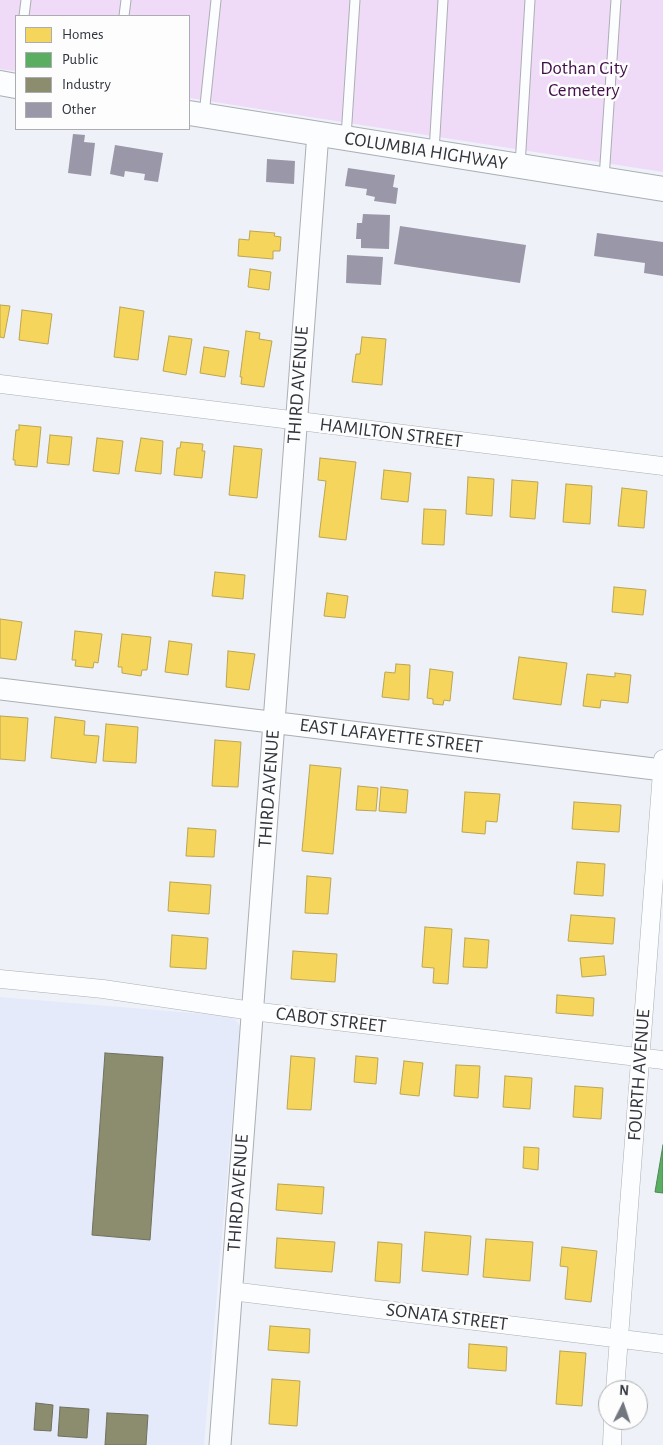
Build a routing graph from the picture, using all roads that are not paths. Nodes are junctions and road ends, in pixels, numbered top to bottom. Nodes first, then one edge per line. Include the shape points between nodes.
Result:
1 (26, 0) edge
2 (126, 0) edge
3 (216, 0) edge
4 (355, 0) edge
5 (443, 0) edge
6 (530, 0) edge
7 (616, 0) edge
8 (24, 15) edge
9 (124, 15) edge
10 (0, 83) edge
11 (15, 85) edge
12 (197, 114) edge
13 (318, 133) junction
14 (346, 138) junction
15 (434, 152) junction
16 (520, 166) junction
17 (604, 179) junction
18 (663, 189) edge
19 (0, 384) edge
20 (295, 422) junction
21 (663, 466) edge
22 (0, 689) edge
23 (274, 722) junction
24 (663, 766) edge
25 (0, 979) edge
26 (252, 1011) junction
27 (641, 1057) junction
28 (663, 1060) edge
29 (231, 1291) junction
30 (619, 1338) junction
31 (663, 1344) edge
32 (616, 1380) edge
33 (613, 1430) edge
34 (220, 1445) edge
35 (612, 1445) edge

1 - 8 lane
2 - 9 lane
3 - 12 lane
4 - 14 lane
5 - 15 lane
6 - 16 lane
7 - 17 lane
10 - 11 main road
12 - 13 main road, COLUMBIA HIGHWAY
13 - 14 main road, COLUMBIA HIGHWAY
13 - 20 street, THIRD AVENUE
14 - 15 main road, COLUMBIA HIGHWAY
15 - 16 main road, COLUMBIA HIGHWAY
16 - 17 main road, COLUMBIA HIGHWAY
17 - 18 main road, COLUMBIA HIGHWAY
19 - 20 street, HAMILTON STREET
20 - 21 street, HAMILTON STREET
20 - 23 street, THIRD AVENUE
22 - 23 street, EAST LAFAYETTE STREET
23 - 24 street, EAST LAFAYETTE STREET
23 - 26 street, THIRD AVENUE
24 - 27 street, FOURTH AVENUE
25 - 26 street, CABOT STREET via 102,989
26 - 27 street, CABOT STREET
26 - 29 street, THIRD AVENUE
27 - 28 street, CABOT STREET
27 - 30 street, FOURTH AVENUE
29 - 30 street, SONATA STREET
29 - 34 street, THIRD AVENUE
30 - 31 street, SONATA STREET
30 - 32 street, FOURTH AVENUE
33 - 35 street

